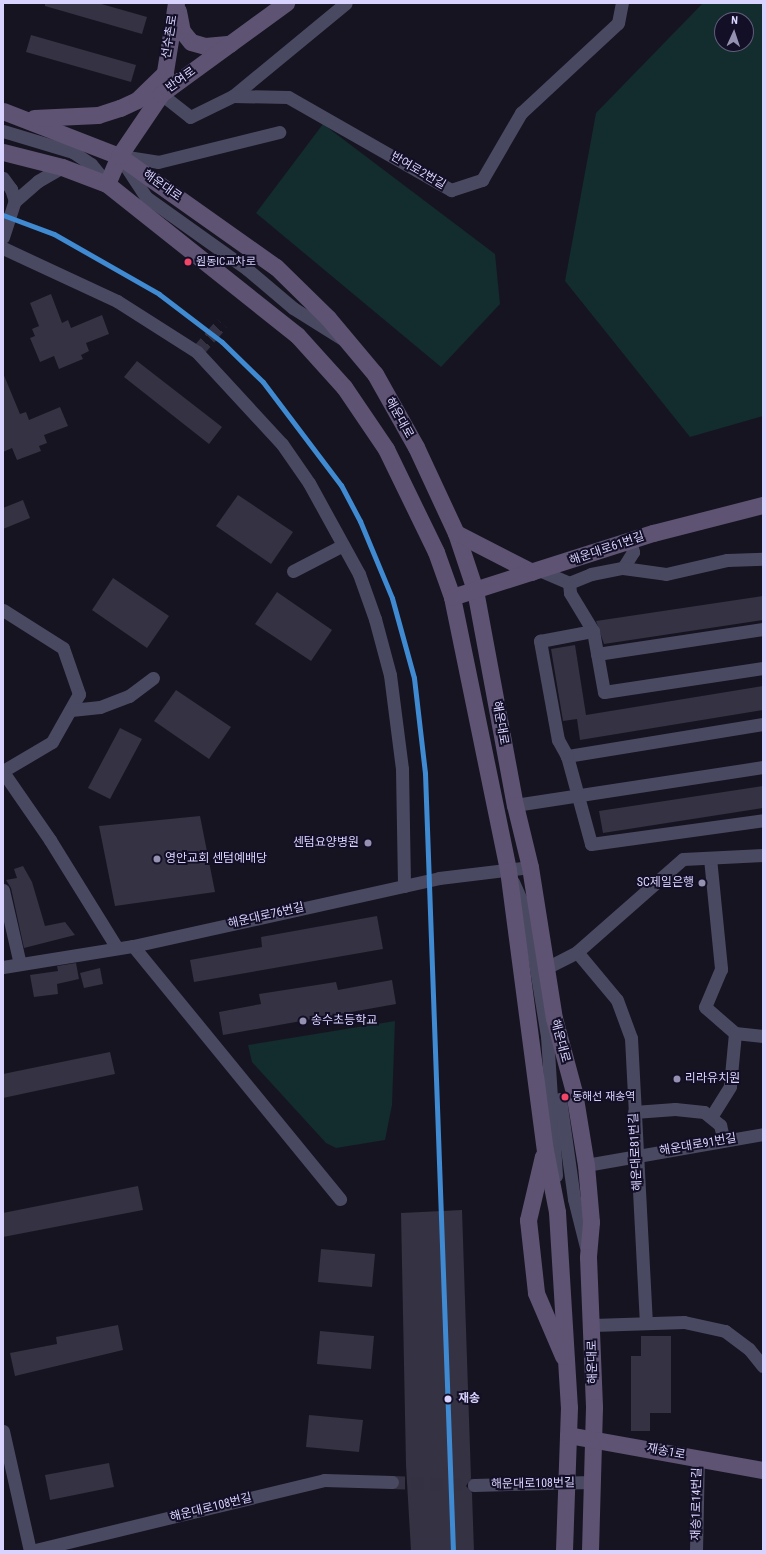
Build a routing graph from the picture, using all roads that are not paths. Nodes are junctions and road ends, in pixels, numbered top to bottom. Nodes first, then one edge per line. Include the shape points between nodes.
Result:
1 (176, 3) edge
2 (286, 3) edge
3 (346, 3) edge
4 (622, 3) edge
5 (230, 44) junction
6 (165, 73) junction
7 (162, 94) junction
8 (233, 96) junction
9 (3, 111) edge
10 (30, 118) junction
11 (3, 131) edge
12 (280, 132) dead end
13 (3, 152) edge
14 (119, 156) junction
15 (62, 167) junction
16 (3, 178) edge
17 (107, 184) junction
18 (14, 201) junction
19 (3, 237) edge
20 (3, 248) edge
21 (763, 505) edge
22 (456, 533) junction
23 (343, 545) junction
24 (632, 546) junction
25 (763, 559) edge
26 (624, 568) junction
27 (293, 570) dead end
28 (536, 571) junction
29 (646, 572) junction
30 (569, 583) junction
31 (476, 590) junction
32 (452, 597) junction
33 (3, 610) edge
34 (763, 629) edge
35 (593, 631) junction
36 (597, 654) junction
37 (763, 668) edge
38 (154, 678) dead end
39 (70, 710) junction
40 (763, 724) edge
41 (568, 756) junction
42 (763, 767) edge
43 (3, 771) edge
44 (578, 797) junction
45 (515, 805) junction
46 (763, 820) edge
47 (763, 854) edge
48 (710, 858) junction
49 (530, 867) junction
50 (508, 870) junction
51 (404, 886) junction
52 (3, 890) edge
53 (133, 946) junction
54 (117, 948) junction
55 (577, 952) junction
56 (20, 964) junction
57 (3, 967) edge
58 (546, 968) junction
59 (554, 1018) junction
60 (735, 1033) junction
61 (763, 1036) edge
62 (634, 1112) junction
63 (711, 1117) junction
64 (763, 1134) edge
65 (724, 1141) junction
66 (545, 1150) junction
67 (636, 1156) junction
68 (586, 1165) junction
69 (340, 1199) dead end
70 (557, 1212) junction
71 (588, 1257) junction
72 (646, 1322) junction
73 (593, 1326) junction
74 (763, 1366) edge
75 (568, 1368) junction
76 (3, 1431) edge
77 (568, 1435) junction
78 (592, 1438) junction
79 (698, 1458) junction
80 (763, 1470) edge
81 (392, 1482) tunnel mouth
82 (592, 1482) junction
83 (566, 1483) junction
84 (474, 1485) tunnel mouth
85 (30, 1551) edge
86 (564, 1551) edge
87 (590, 1551) edge
88 (696, 1551) edge

1 - 5 main road via 182,31 191,42 205,46
1 - 6 main road, 선수촌로
2 - 5 main road, 반여로
3 - 8 street
4 - 8 street, 반여로2번길 via 618,23 521,114 482,180 451,190 288,97
5 - 7 main road, 반여로
6 - 7 main road, 선수촌로
6 - 10 main road via 137,100 120,108 98,115
7 - 8 street via 190,117
7 - 14 main road, 반여로
9 - 10 main road, 해운대로
10 - 14 main road, 해운대로
11 - 17 street via 73,152 91,164
12 - 14 street via 158,162
13 - 15 main road, 해운대로
14 - 17 main road, 반여로
14 - 22 main road, 해운대로 via 276,267 328,318 342,339 375,374 416,447
15 - 17 main road, 해운대로
15 - 18 street via 38,181
16 - 18 street via 12,189
17 - 32 main road, 해운대로 via 297,335 344,387 386,449 418,511
18 - 19 street
20 - 23 street via 117,301 198,352 282,444 309,483
21 - 24 main road, 해운대로61번길
22 - 28 main road
22 - 31 main road, 해운대로
23 - 27 street
23 - 51 street via 359,574 375,619 390,675 402,769
24 - 26 street
24 - 28 main road, 해운대로61번길
24 - 29 street
25 - 29 street via 727,560 666,574
26 - 29 street
26 - 30 street via 591,574
28 - 30 street
28 - 31 main road, 해운대로61번길
30 - 35 street via 570,593
31 - 32 main road, 해운대로61번길
31 - 45 main road, 해운대로
32 - 50 main road, 해운대로
33 - 39 street via 62,648 79,694
34 - 36 street
35 - 36 street
35 - 41 street via 540,641 558,740
36 - 37 street via 604,692
38 - 39 street via 129,696 107,704
39 - 43 street via 52,742
40 - 41 street
41 - 44 street
42 - 44 street
43 - 54 street via 50,840
44 - 45 street
44 - 46 street via 591,844
45 - 49 main road, 해운대로
47 - 48 street
48 - 55 street via 684,859
48 - 60 street via 721,969 705,1007
49 - 50 street, 해운대로76번길
49 - 58 main road, 해운대로
50 - 51 street, 해운대로76번길 via 439,878
50 - 66 main road, 해운대로
50 - 70 street via 527,914 546,1036 553,1095
51 - 53 street, 해운대로76번길
52 - 56 street
53 - 54 street, 해운대로76번길
53 - 69 street
54 - 56 street, 해운대로76번길
55 - 58 street
55 - 62 street, 해운대로81번길 via 617,1000 629,1032
56 - 57 street, 해운대로76번길
58 - 59 main road, 해운대로
59 - 68 main road, 해운대로 via 574,1092
59 - 71 street via 556,1072 573,1192
60 - 61 street
60 - 63 street via 730,1086
62 - 63 street via 675,1109 704,1112
62 - 67 street, 해운대로81번길
63 - 65 street via 720,1124
64 - 65 street, 해운대로91번길
65 - 67 street, 해운대로91번길
66 - 70 main road, 해운대로
66 - 75 main road via 528,1220 536,1293
67 - 68 street, 해운대로91번길
67 - 72 street, 해운대로81번길
68 - 71 main road, 해운대로 via 591,1222
70 - 75 main road, 해운대로
71 - 73 main road, 해운대로
72 - 73 street
72 - 74 street via 684,1322 725,1331 749,1349
73 - 78 main road, 해운대로
75 - 77 main road, 해운대로
76 - 85 street
77 - 78 main road, 재송1로
77 - 83 main road, 해운대로
78 - 79 main road, 재송1로
78 - 82 main road, 해운대로
79 - 80 main road, 재송1로
79 - 88 street, 재송1로14번길
81 - 85 street, 해운대로108번길 via 324,1480
82 - 83 street, 해운대로108번길
82 - 87 main road, 해운대로
83 - 84 street, 해운대로108번길
83 - 86 main road, 해운대로

